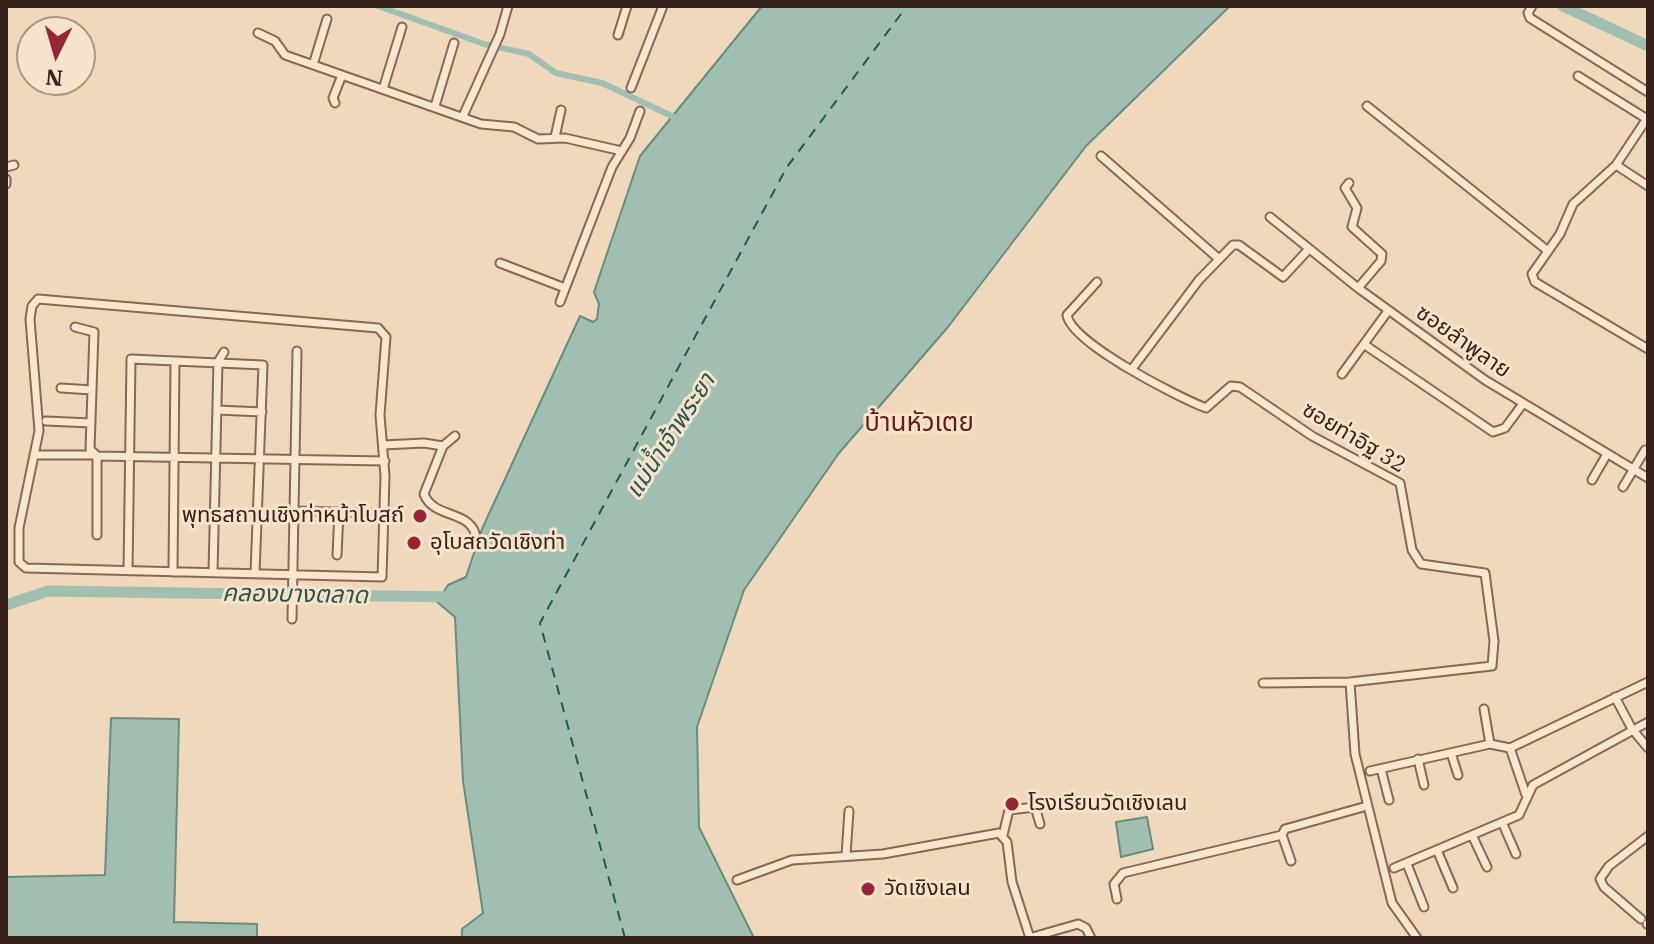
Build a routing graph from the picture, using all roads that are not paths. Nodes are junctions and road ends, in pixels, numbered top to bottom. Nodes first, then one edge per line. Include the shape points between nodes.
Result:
1 (508, 6) edge
2 (627, 6) edge
3 (663, 6) edge
4 (1532, 6) edge
5 (327, 19) dead end
6 (402, 27) dead end
7 (258, 33) dead end
8 (618, 35) dead end
9 (454, 43) dead end
10 (313, 65) junction
11 (342, 75) junction
12 (1578, 76) dead end
13 (631, 88) dead end
14 (383, 89) junction
15 (1648, 92) edge
16 (335, 103) dead end
17 (435, 106) junction
18 (1367, 106) dead end
19 (561, 110) dead end
20 (640, 111) dead end
21 (463, 116) junction
22 (1647, 118) edge
23 (555, 137) junction
24 (622, 151) junction
25 (1101, 156) dead end
26 (1616, 165) junction
27 (1349, 183) dead end
28 (1648, 186) edge
29 (1270, 217) dead end
30 (1308, 250) junction
31 (1548, 251) junction
32 (1219, 259) junction
33 (500, 263) dead end
34 (1097, 282) dead end
35 (565, 288) junction
36 (1358, 288) junction
37 (560, 302) dead end
38 (1388, 311) junction
39 (75, 327) dead end
40 (1365, 345) junction
41 (1648, 349) edge
42 (297, 351) dead end
43 (224, 352) dead end
44 (175, 361) junction
45 (218, 362) junction
46 (1132, 369) junction
47 (1342, 374) dead end
48 (61, 388) dead end
49 (92, 390) junction
50 (1522, 405) junction
51 (217, 410) junction
52 (262, 412) junction
53 (46, 421) dead end
54 (91, 423) junction
55 (455, 436) dead end
56 (383, 445) junction
57 (443, 446) junction
58 (1645, 450) dead end
59 (1607, 454) junction
60 (34, 455) junction
61 (96, 456) junction
62 (129, 457) junction
63 (173, 457) junction
64 (216, 458) junction
65 (260, 459) junction
66 (295, 460) junction
67 (385, 461) junction
68 (1633, 469) junction
69 (1648, 478) edge
70 (1592, 480) dead end
71 (1623, 487) dead end
72 (294, 511) junction
73 (339, 512) junction
74 (371, 513) dead end
75 (475, 533) dead end
76 (97, 535) dead end
77 (337, 555) dead end
78 (128, 571) junction
79 (173, 572) junction
80 (213, 572) junction
81 (255, 573) junction
82 (293, 573) junction
83 (292, 619) dead end
84 (1350, 682) junction
85 (1648, 682) edge
86 (1263, 683) dead end
87 (1615, 697) junction
88 (1484, 709) dead end
89 (1648, 722) edge
90 (1632, 729) junction
91 (1490, 744) junction
92 (1510, 748) junction
93 (1648, 748) edge
94 (1451, 753) junction
95 (1418, 759) junction
96 (1381, 769) junction
97 (1370, 771) dead end
98 (1458, 775) dead end
99 (1424, 785) dead end
100 (1526, 795) junction
101 (1389, 800) dead end
102 (1367, 806) junction
103 (849, 811) dead end
104 (1502, 822) junction
105 (1040, 824) dead end
106 (1003, 835) junction
107 (1282, 835) junction
108 (1472, 835) junction
109 (1648, 836) edge
110 (1437, 850) junction
111 (1516, 854) dead end
112 (846, 855) junction
113 (1291, 861) dead end
114 (1407, 864) junction
115 (1487, 867) dead end
116 (1394, 868) dead end
117 (737, 880) dead end
118 (1453, 888) dead end
119 (1117, 899) dead end
120 (1424, 907) dead end
121 (1646, 922) edge
122 (1029, 938) edge
123 (1091, 938) edge
124 (1417, 938) edge

1 - 21 street
2 - 8 street
3 - 13 street
4 - 15 street via 1530,18
5 - 10 street
6 - 14 street
7 - 10 street via 275,41 285,55
9 - 17 street
10 - 11 street
11 - 14 street
11 - 16 street
12 - 22 street
14 - 17 street
17 - 21 street
18 - 31 street
19 - 23 street
20 - 24 street
21 - 23 street via 481,124 514,127 538,139
22 - 26 street
23 - 24 street
24 - 35 street
25 - 32 street
26 - 28 street
26 - 31 street via 1573,204
27 - 36 street via 1345,188 1357,208 1352,227 1382,254
29 - 30 street, ซอยลำพูลาย
30 - 32 street via 1283,277 1239,245
30 - 36 street, ซอยลำพูลาย
31 - 41 street via 1532,274 1535,282
32 - 46 street
33 - 35 street
34 - 46 street, ซอยท่าอิฐ 32 via 1068,313 1068,322
35 - 37 street
36 - 38 street, ซอยลำพูลาย
38 - 40 street
38 - 50 street, ซอยลำพูลาย
39 - 49 street via 93,330
40 - 47 street
40 - 50 street via 1493,432 1505,428
42 - 66 street
43 - 45 street
44 - 45 street
44 - 62 street via 130,360
44 - 63 street
45 - 51 street
45 - 52 street via 263,365
46 - 84 street, ซอยท่าอิฐ 32 via 1206,408 1231,386 1240,387 1312,436 1400,483 1412,550 1421,564 1485,573 1492,666
48 - 49 street
49 - 54 street
50 - 59 street, ซอยลำพูลาย
51 - 52 street
51 - 64 street
52 - 65 street
53 - 54 street
54 - 61 street via 90,449
55 - 57 street
56 - 57 street
56 - 60 street via 386,337 378,328 38,299 30,319 39,431
56 - 67 street
57 - 75 street via 425,487 426,500 467,521
58 - 68 street
59 - 68 street, ซอยลำพูลาย
59 - 70 street
60 - 61 street
60 - 78 street via 19,528 19,562 26,568
61 - 62 street
61 - 76 street
62 - 63 street
62 - 78 street
63 - 64 street
63 - 79 street
64 - 65 street
64 - 80 street
65 - 66 street
65 - 81 street
66 - 67 street
66 - 72 street
67 - 82 street via 382,577
68 - 69 street, ซอยลำพูลาย
68 - 71 street
72 - 73 street
72 - 82 street
73 - 74 street
73 - 77 street
78 - 79 street
79 - 80 street
80 - 81 street
81 - 82 street
82 - 83 street
84 - 86 street
84 - 102 street via 1355,754
85 - 87 street
87 - 90 street
87 - 92 street
88 - 91 street
89 - 90 street
90 - 93 street
90 - 100 street via 1533,785
91 - 92 street
91 - 94 street
92 - 100 street
94 - 95 street
94 - 98 street
95 - 96 street
95 - 99 street
96 - 97 street
96 - 101 street
100 - 104 street via 1519,815
102 - 107 street via 1285,829
102 - 124 street via 1392,903
103 - 112 street
104 - 108 street
104 - 111 street
105 - 106 street via 1035,807 1009,810
106 - 112 street
106 - 122 street
107 - 113 street
107 - 119 street via 1123,873 1114,884
108 - 110 street
108 - 115 street
109 - 121 street via 1600,879
110 - 114 street
110 - 118 street
112 - 117 street via 792,860
114 - 116 street
114 - 120 street
122 - 123 street via 1078,924

